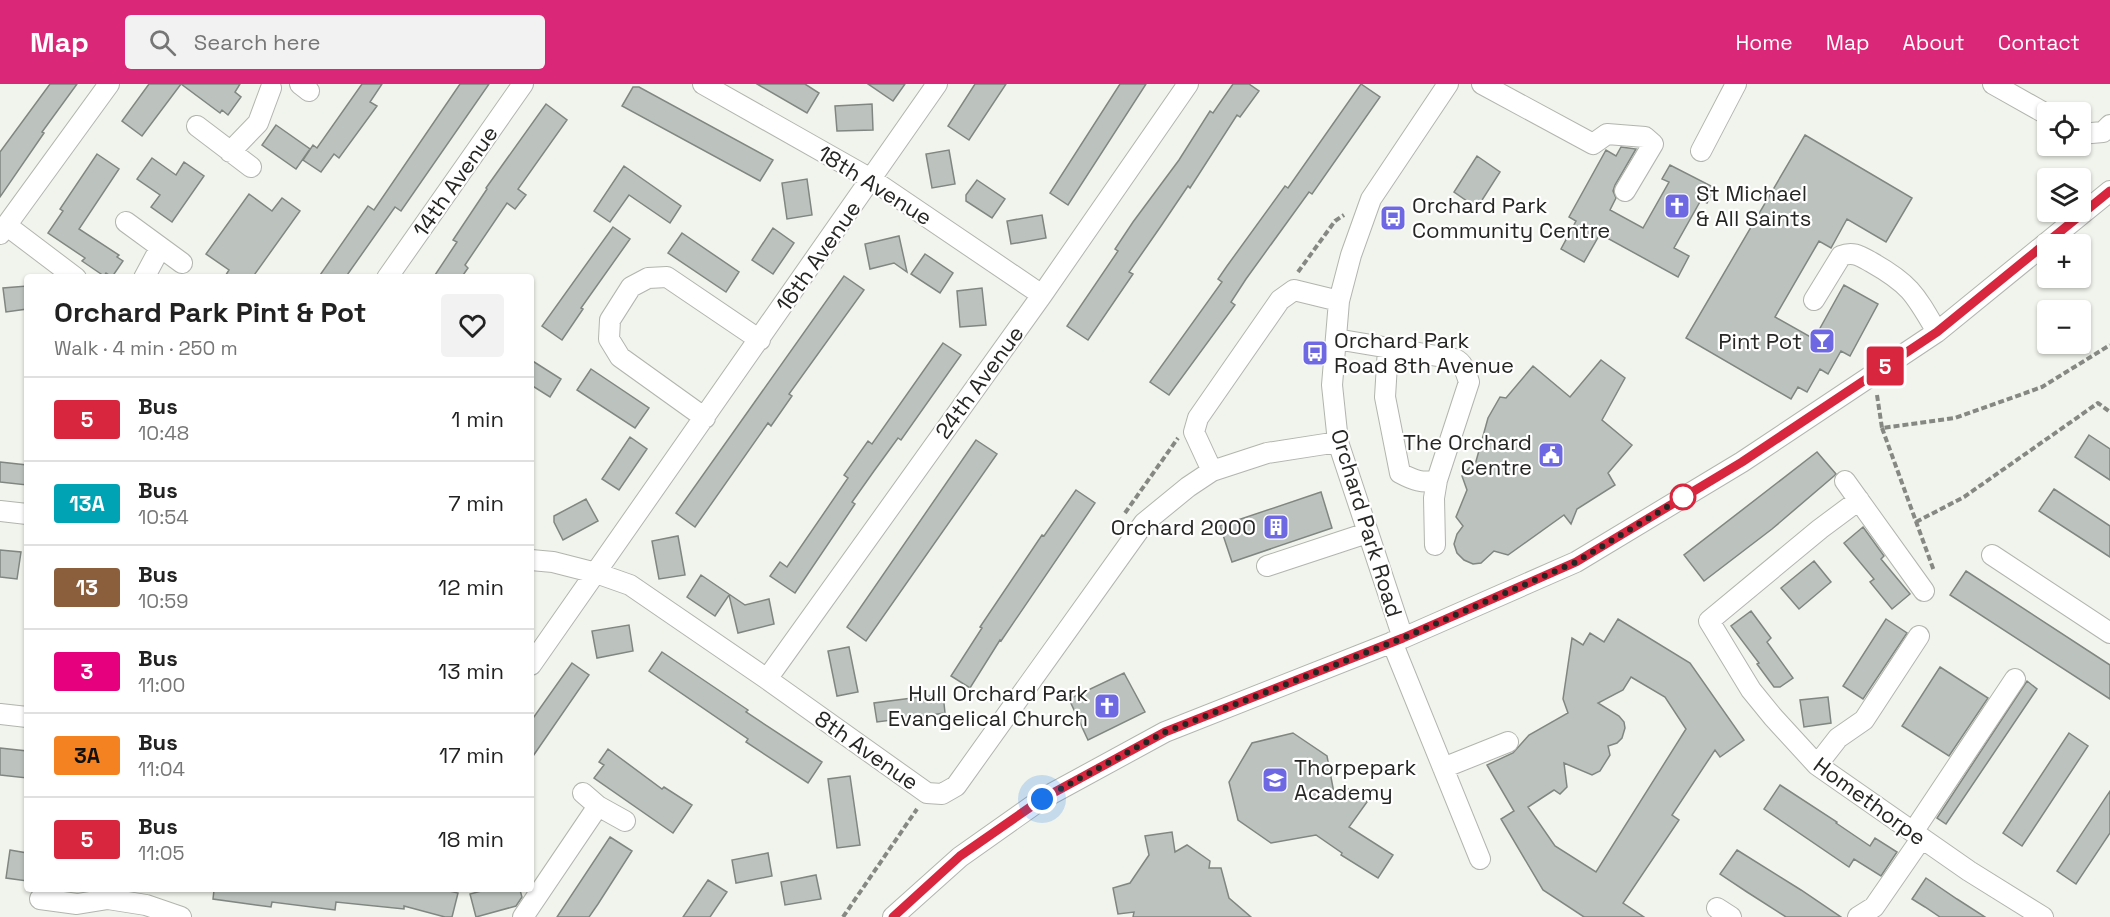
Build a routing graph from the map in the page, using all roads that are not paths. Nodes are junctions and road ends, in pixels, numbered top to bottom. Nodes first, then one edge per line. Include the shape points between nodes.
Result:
1 (109, 84) edge
2 (523, 84) edge
3 (703, 84) edge
4 (937, 84) edge
5 (1188, 84) edge
6 (1448, 84) edge
7 (1482, 84) edge
8 (1736, 84) edge
9 (1993, 84) edge
10 (272, 85) edge
11 (2037, 109) edge
12 (2110, 125) edge
13 (197, 126) dead end
14 (2091, 133) edge
15 (1701, 151) dead end
16 (230, 152) junction
17 (251, 166) dead end
18 (871, 179) junction
19 (1625, 191) dead end
20 (2110, 191) edge
21 (126, 222) dead end
22 (3, 230) edge
23 (160, 248) junction
24 (182, 263) dead end
25 (70, 274) edge
26 (146, 274) edge
27 (390, 274) edge
28 (1042, 295) junction
29 (1814, 300) dead end
30 (1339, 301) junction
31 (1937, 332) junction
32 (1336, 339) junction
33 (760, 340) junction
34 (1388, 348) junction
35 (705, 418) junction
36 (1338, 442) junction
37 (1212, 471) junction
38 (1437, 480) junction
39 (1845, 481) dead end
40 (1859, 500) junction
41 (0, 511) edge
42 (24, 514) edge
43 (1367, 533) junction
44 (1435, 545) dead end
45 (1992, 555) dead end
46 (534, 560) edge
47 (1267, 566) dead end
48 (596, 573) junction
49 (1930, 584) road end
50 (2110, 633) edge
51 (1919, 636) dead end
52 (1398, 640) junction
53 (534, 661) edge
54 (767, 679) junction
55 (2015, 679) dead end
56 (0, 714) edge
57 (24, 717) edge
58 (1508, 742) dead end
59 (1817, 765) junction
60 (1443, 768) junction
61 (582, 793) dead end
62 (598, 806) junction
63 (625, 821) dead end
64 (1917, 835) junction
65 (1480, 860) dead end
66 (40, 899) dead end
67 (76, 910) edge
68 (181, 917) edge
69 (523, 917) edge
70 (893, 917) edge
71 (1858, 917) edge
72 (2043, 917) edge

1 - 22 street
2 - 27 street, 14th Avenue
3 - 18 street, 18th Avenue
4 - 18 street, 16th Avenue
5 - 28 street, 24th Avenue
6 - 30 street, Orchard Park Road via 1371,200
7 - 19 street via 1593,144 1607,134 1645,137 1653,144
8 - 15 street
9 - 11 street
10 - 16 street via 258,123
12 - 14 street via 2103,132
13 - 16 street
16 - 17 street
18 - 28 street, 18th Avenue
18 - 33 street, 16th Avenue
20 - 31 street
21 - 23 street
22 - 25 street
23 - 24 street
23 - 26 street
28 - 54 street, 24th Avenue
29 - 31 street via 1841,256 1849,252 1908,286
30 - 32 street, Orchard Park Road
30 - 37 street via 1294,290 1280,300 1198,418 1194,432
31 - 52 street via 1742,462 1576,562
32 - 34 street
32 - 36 street, Orchard Park Road via 1332,385
33 - 35 street, 16th Avenue
33 - 35 street via 667,277 648,278 631,287 610,320 609,339 620,357
34 - 38 street via 1385,397 1400,473 1427,483
34 - 38 street via 1455,359 1464,368 1469,382
35 - 48 street, 16th Avenue
36 - 37 street, 8th Avenue via 1267,453
36 - 43 street, Orchard Park Road
37 - 54 street, 8th Avenue via 1144,523 956,786 942,794 927,793
38 - 44 street
39 - 40 street
40 - 49 street
40 - 59 street, Homethorpe via 1709,621 1751,690
41 - 42 street
43 - 47 street
43 - 52 street, Orchard Park Road
45 - 50 street
46 - 48 street, 8th Avenue
48 - 53 street, 16th Avenue
48 - 54 street, 8th Avenue via 630,585
51 - 59 street via 1864,720 1838,738
52 - 60 street, Orchard Park Road
52 - 70 street via 1165,732 1042,799 960,856
55 - 64 street
56 - 57 street
58 - 60 street
59 - 64 street, Homethorpe
60 - 65 street, Orchard Park Road
61 - 62 street
62 - 63 street
62 - 69 street
64 - 71 street via 1874,907
64 - 72 street, Homethorpe
66 - 67 street
67 - 68 street via 108,899 146,904

